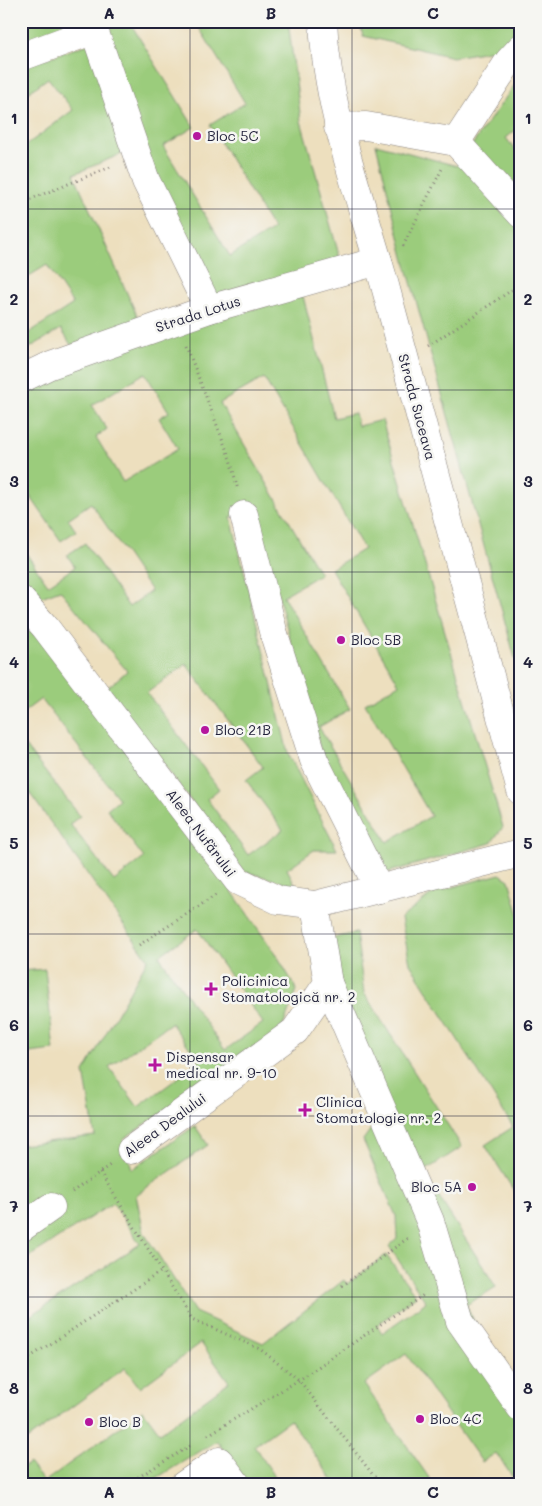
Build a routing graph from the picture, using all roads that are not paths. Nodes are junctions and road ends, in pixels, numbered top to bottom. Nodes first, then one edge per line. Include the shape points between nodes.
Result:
1 (323, 21) edge
2 (93, 26) edge
3 (521, 48) edge
4 (21, 57) edge
5 (338, 127) junction
6 (456, 142) junction
7 (521, 214) edge
8 (378, 261) junction
9 (209, 309) junction
10 (21, 379) edge
11 (244, 515) road end
12 (21, 600) edge
13 (521, 791) edge
14 (521, 853) edge
15 (379, 889) junction
16 (315, 906) junction
17 (328, 984) junction
18 (131, 1150) road end
19 (51, 1207) road end
20 (21, 1228) edge
21 (521, 1408) edge
22 (184, 1485) edge
23 (237, 1485) edge

1 - 5 street, Strada Suceava
2 - 4 street
2 - 9 street via 146,181
3 - 6 street via 508,61
5 - 6 street via 366,126
5 - 8 street, Strada Suceava
6 - 7 street
8 - 9 street, Strada Lotus
8 - 13 street, Strada Suceava
9 - 10 street, Strada Lotus via 50,365
11 - 15 street via 273,631 314,760
12 - 16 street, Aleea Nufărului via 238,881 278,900
14 - 15 street, Aleea Nufărului
15 - 16 street, Aleea Nufărului
16 - 17 street
17 - 18 street, Aleea Dealului via 295,1031
17 - 21 street via 430,1221 460,1321
19 - 20 street
22 - 23 street via 220,1461

